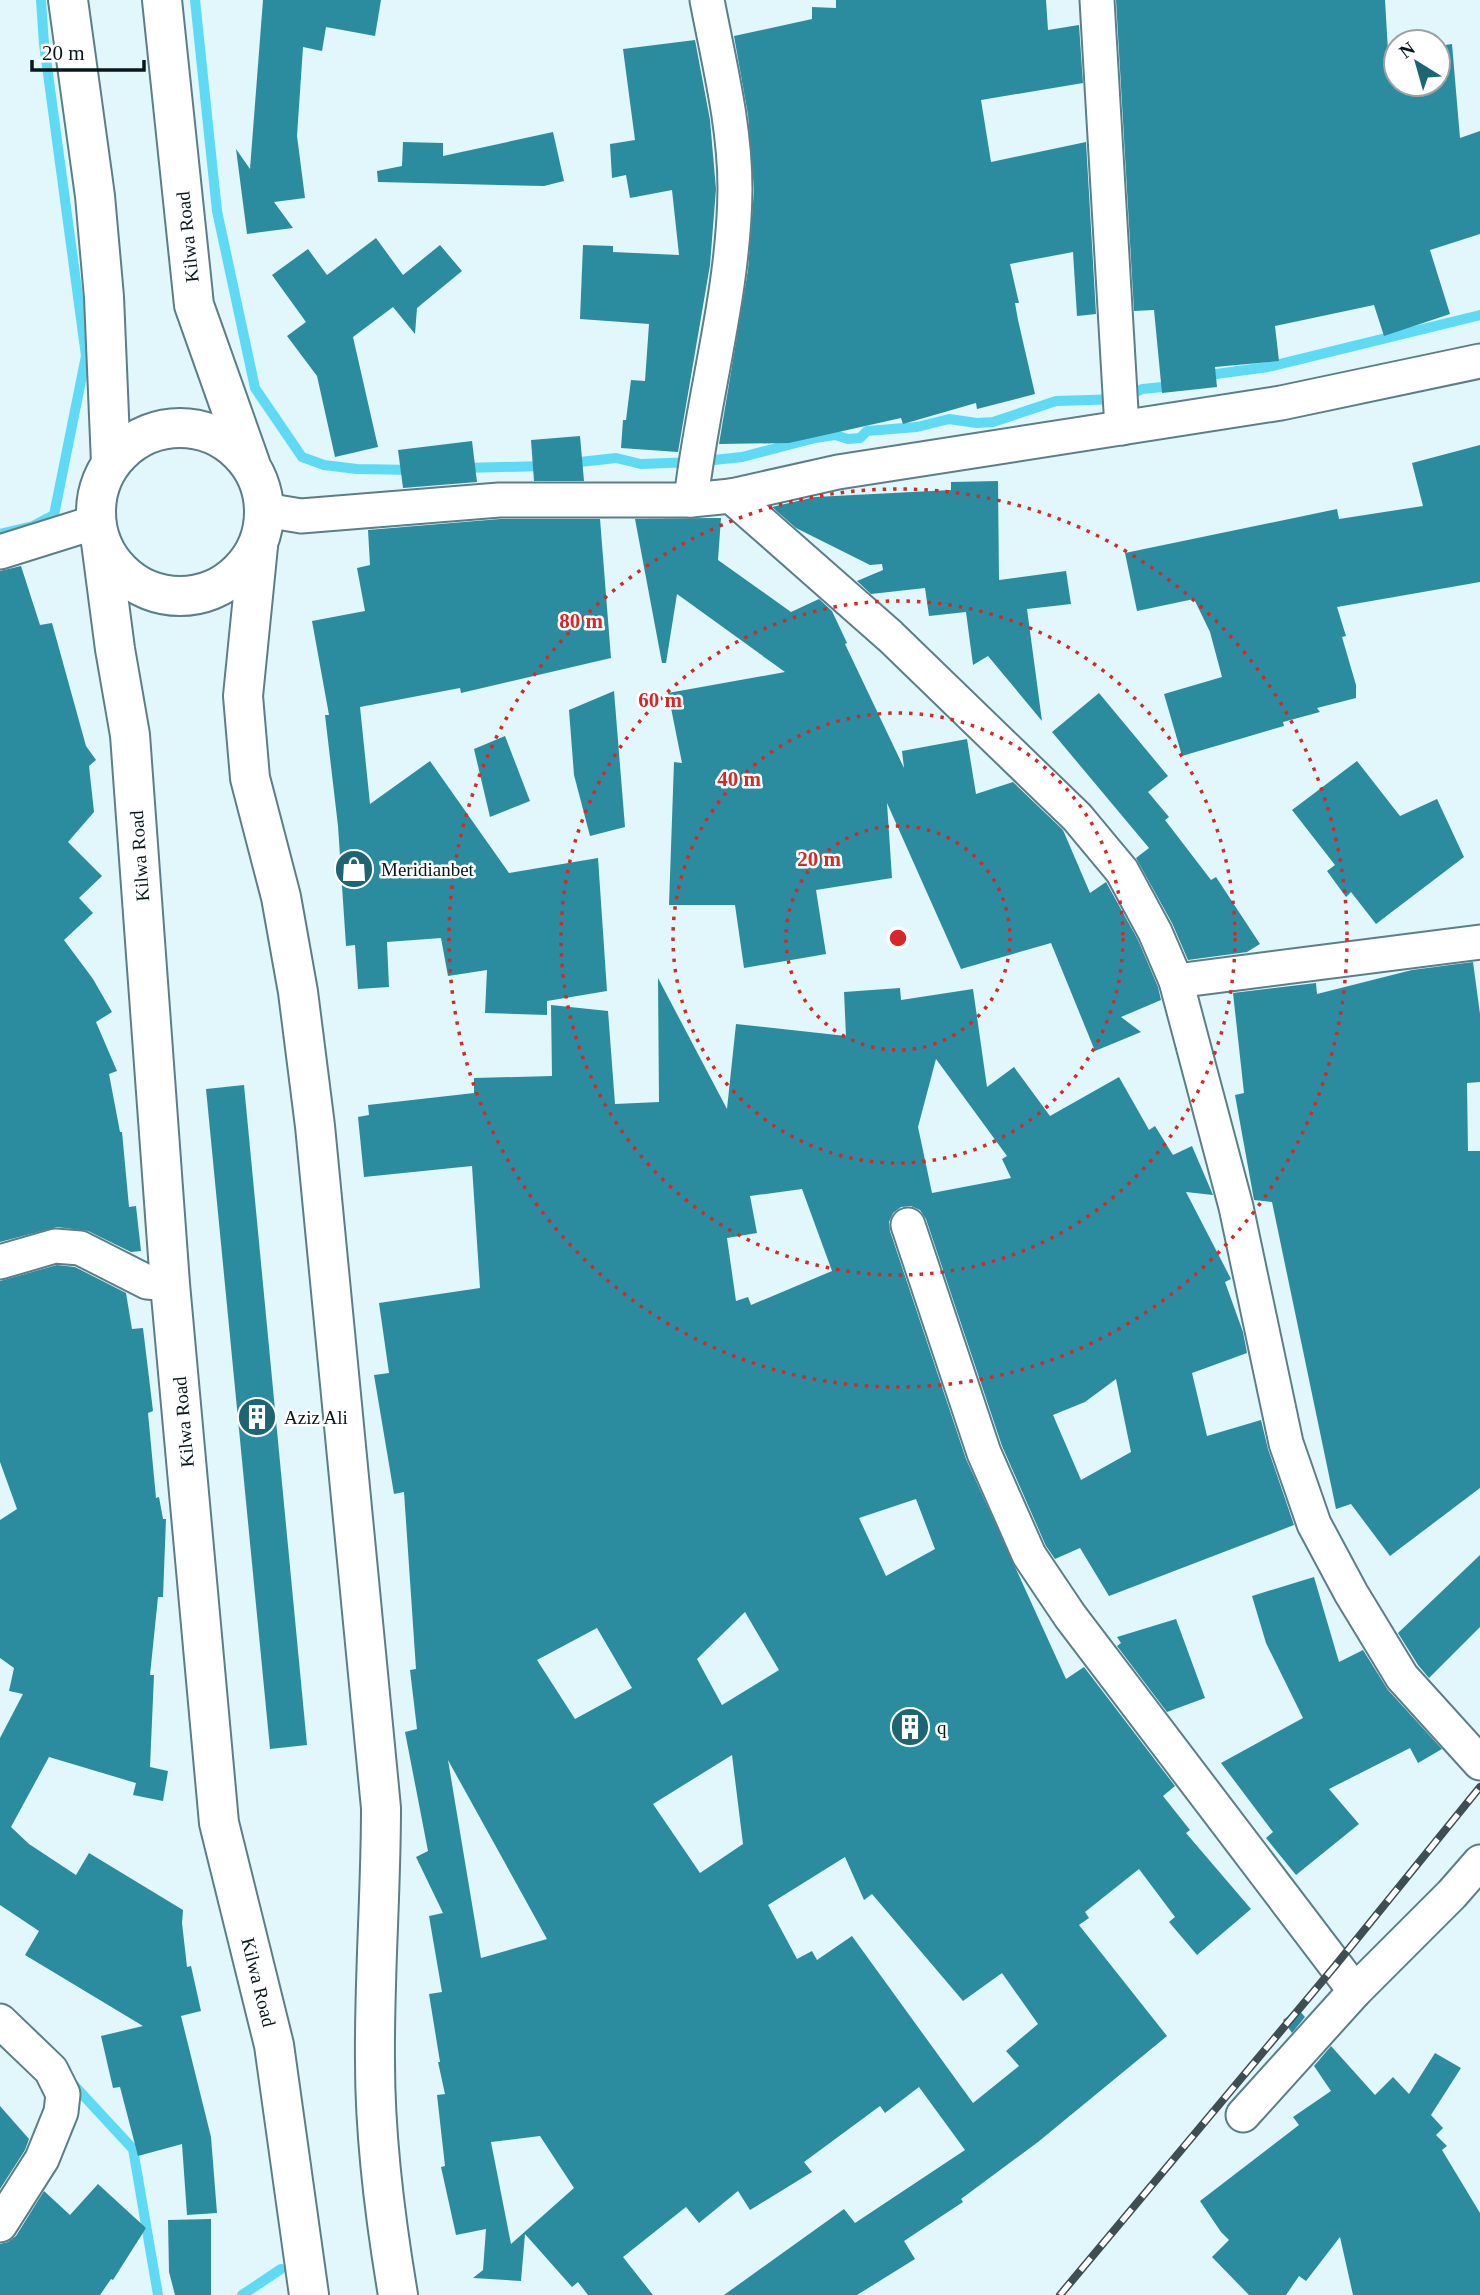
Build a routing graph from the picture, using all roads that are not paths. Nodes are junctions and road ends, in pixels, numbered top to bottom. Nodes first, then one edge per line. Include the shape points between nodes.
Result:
1 (68, 0) edge
2 (163, 0) edge
3 (707, 0) edge
4 (1097, 0) edge
5 (1480, 362) edge
6 (1122, 428) junction
7 (111, 463) junction
8 (251, 466) junction
9 (731, 496) junction
10 (691, 500) junction
11 (261, 528) junction
12 (98, 532) junction
13 (0, 552) edge
14 (1480, 942) edge
15 (1175, 981) junction
16 (908, 1225) dead end
17 (0, 1262) edge
18 (170, 1284) junction
19 (1480, 1763) edge
20 (1480, 1862) edge
21 (1355, 1991) junction
22 (0, 2021) edge
23 (1243, 2115) dead end
24 (0, 2225) edge
25 (309, 2295) edge
26 (398, 2295) edge

1 - 7 highway via 97,208
2 - 8 highway, Kilwa Road via 194,305
3 - 10 street via 733,134 735,190 730,272
4 - 6 street
5 - 6 street via 1281,403
6 - 9 street via 838,472
7 - 8 highway via 131,444 155,432 182,428 209,432 233,445
7 - 12 highway via 96,502
8 - 11 highway via 261,487
9 - 10 street
9 - 15 street via 890,636 1077,817 1122,871
10 - 11 street via 499,500 301,516
11 - 12 highway via 242,570 219,587 192,596 163,595 136,585 115,567
11 - 26 highway via 244,710 250,778 281,897 298,992 315,1126 381,1808 374,2063 383,2205
12 - 13 street
12 - 18 highway, Kilwa Road via 130,735
14 - 15 street
15 - 19 street via 1236,1207 1286,1443 1314,1524 1402,1676
16 - 21 street via 984,1453 1030,1555 1070,1616
17 - 18 street via 55,1246 80,1248 147,1282
18 - 25 highway, Kilwa Road via 219,1823 274,2045
20 - 21 street
21 - 23 street
22 - 24 street via 51,2070 63,2094 61,2112 42,2159

